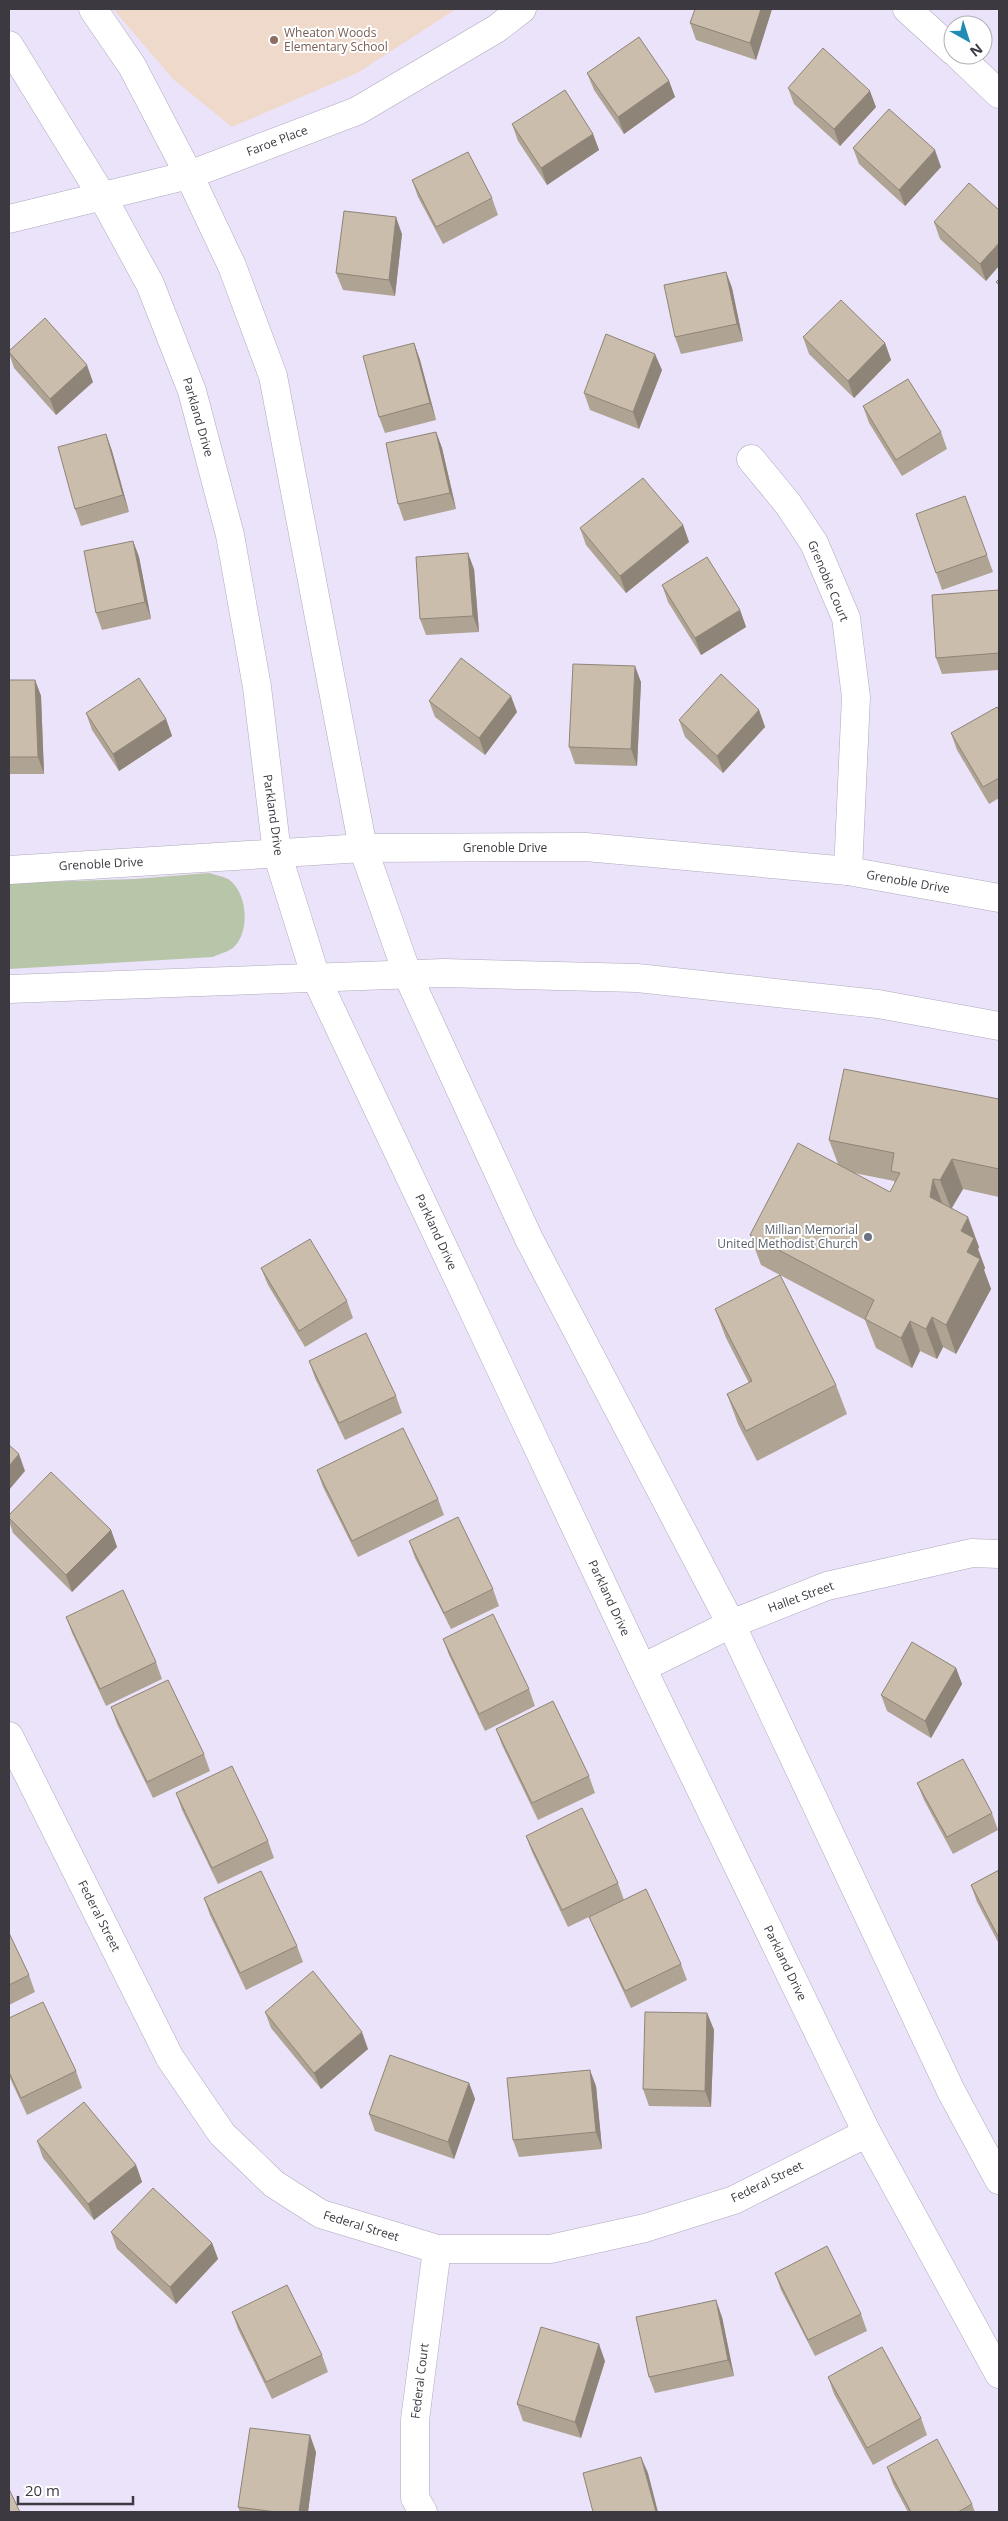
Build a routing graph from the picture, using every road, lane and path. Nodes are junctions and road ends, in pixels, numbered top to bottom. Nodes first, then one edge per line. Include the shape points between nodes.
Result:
1 (93, 9) edge
2 (522, 9) edge
3 (907, 9) edge
4 (943, 42) edge
5 (9, 46) edge
6 (969, 65) edge
7 (999, 94) edge
8 (189, 175) junction
9 (102, 196) junction
10 (9, 219) edge
11 (752, 459) dead end
12 (363, 848) junction
13 (277, 853) junction
14 (9, 870) edge
15 (848, 872) junction
16 (999, 898) edge
17 (408, 976) junction
18 (316, 978) junction
19 (9, 989) edge
20 (999, 1026) edge
21 (999, 1554) edge
22 (731, 1624) junction
23 (642, 1668) junction
24 (9, 1736) edge
25 (866, 2133) junction
26 (999, 2180) edge
27 (437, 2249) junction
28 (999, 2374) edge
29 (423, 2512) edge

1 - 8 street via 132,66
2 - 8 street, Faroe Place via 496,29 357,111
3 - 4 street
5 - 9 street, Parkland Drive
6 - 7 street
8 - 9 street, Faroe Place
8 - 12 street via 232,266 274,376
9 - 10 street, Faroe Place
9 - 13 street, Parkland Drive via 150,284 192,391 230,535 257,687
11 - 15 street, Grenoble Court via 814,543 846,618 856,697
12 - 13 street, Grenoble Drive
12 - 15 street, Grenoble Drive via 586,848
12 - 17 street
13 - 14 street, Grenoble Drive
13 - 18 street, Parkland Drive
15 - 16 street, Grenoble Drive
17 - 18 street
17 - 20 street via 444,973 637,978 878,1004
17 - 22 street via 529,1240
18 - 19 street
18 - 23 street, Parkland Drive
21 - 22 street, Hallet Street via 972,1553 827,1586
22 - 23 street, Hallet Street
22 - 26 street via 950,2091
23 - 25 street, Parkland Drive
24 - 27 street, Federal Street via 170,2058 222,2134 274,2184 321,2214
25 - 27 street, Federal Street via 734,2200 645,2228 550,2249
25 - 28 street, Parkland Drive
27 - 29 street, Federal Court via 415,2420 415,2498

